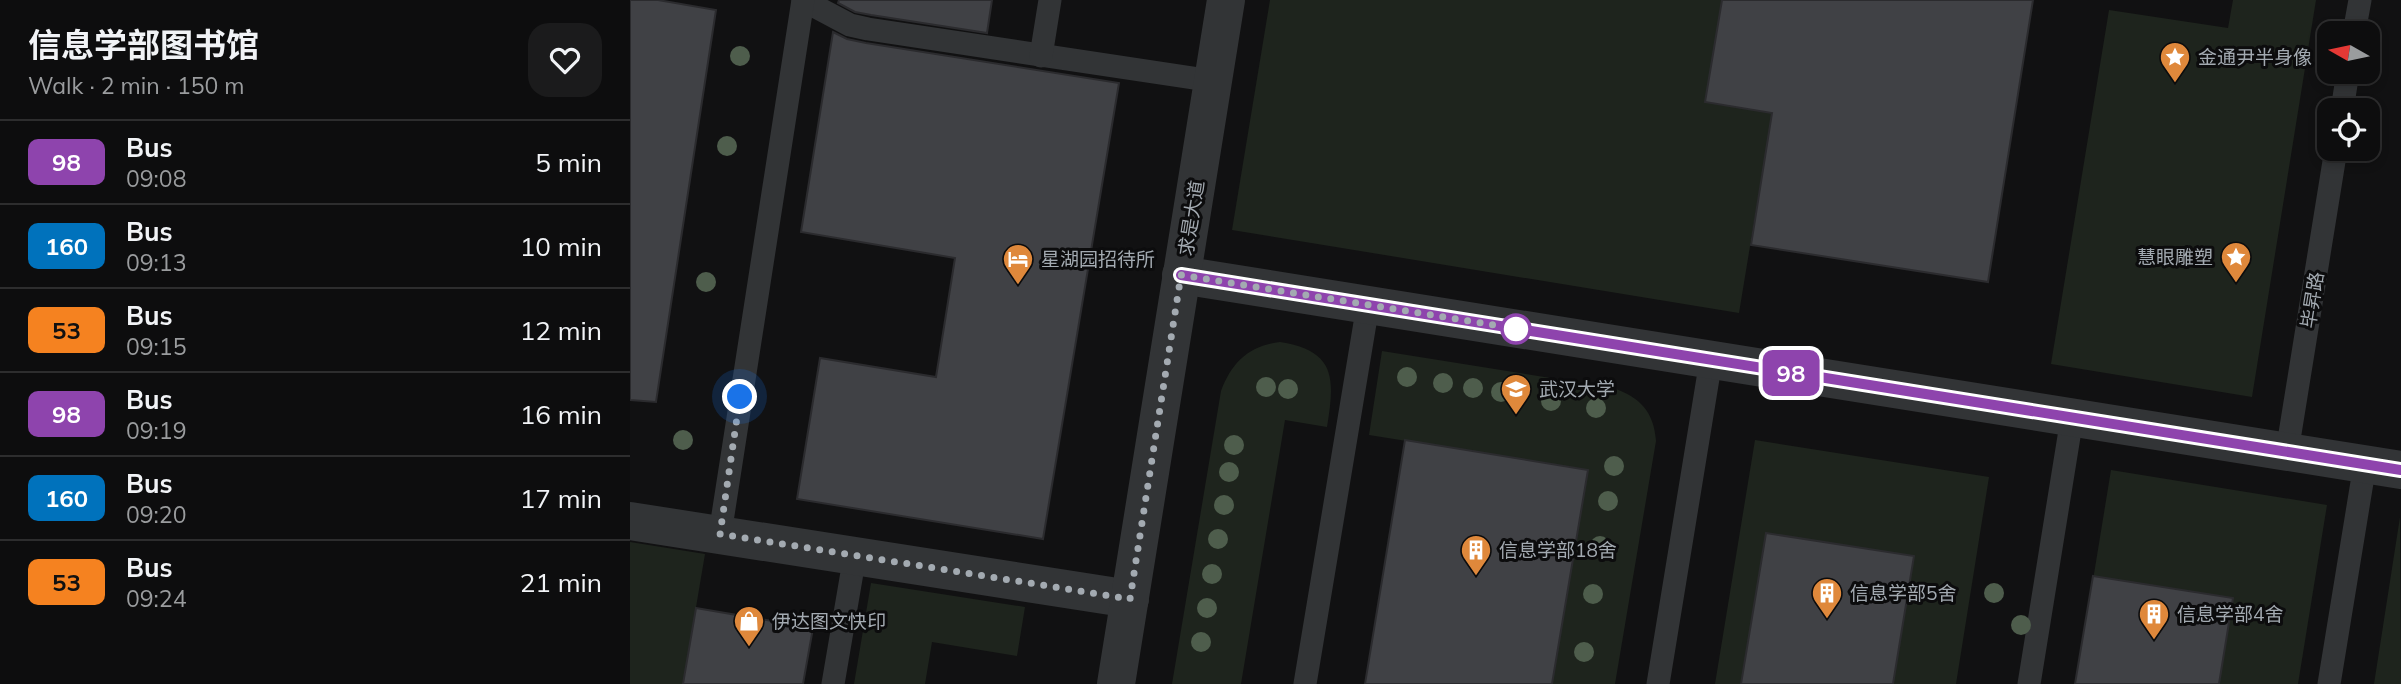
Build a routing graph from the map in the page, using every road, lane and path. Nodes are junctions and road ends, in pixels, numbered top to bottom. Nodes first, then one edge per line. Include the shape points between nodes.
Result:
1 (803, 0) edge
2 (1050, 0) edge
3 (1226, 0) edge
4 (2360, 0) edge
5 (2356, 21) edge
6 (1041, 56) junction
7 (1213, 80) junction
8 (2334, 161) edge
9 (1181, 275) junction
10 (1368, 305) junction
11 (1711, 360) junction
12 (2072, 418) junction
13 (2287, 452) junction
14 (2383, 467) edge
15 (630, 521) edge
16 (720, 534) junction
17 (855, 555) junction
18 (1130, 599) junction
19 (833, 684) edge
20 (1116, 684) edge
21 (1305, 684) edge
22 (1658, 684) edge
23 (2029, 684) edge
24 (2329, 684) edge

1 - 6 lane via 850,25
1 - 16 lane
2 - 6 lane
3 - 7 street, 求是大道
4 - 5 lane
6 - 7 lane
7 - 9 street, 求是大道
8 - 13 lane, 毕昇路
9 - 10 street
9 - 18 street, 求是大道
10 - 11 street
10 - 21 lane
11 - 12 street
11 - 22 lane
12 - 13 street
12 - 23 lane
13 - 14 street
14 - 24 lane
15 - 16 street
16 - 17 street
17 - 18 street
17 - 19 lane
18 - 20 street, 求是大道

